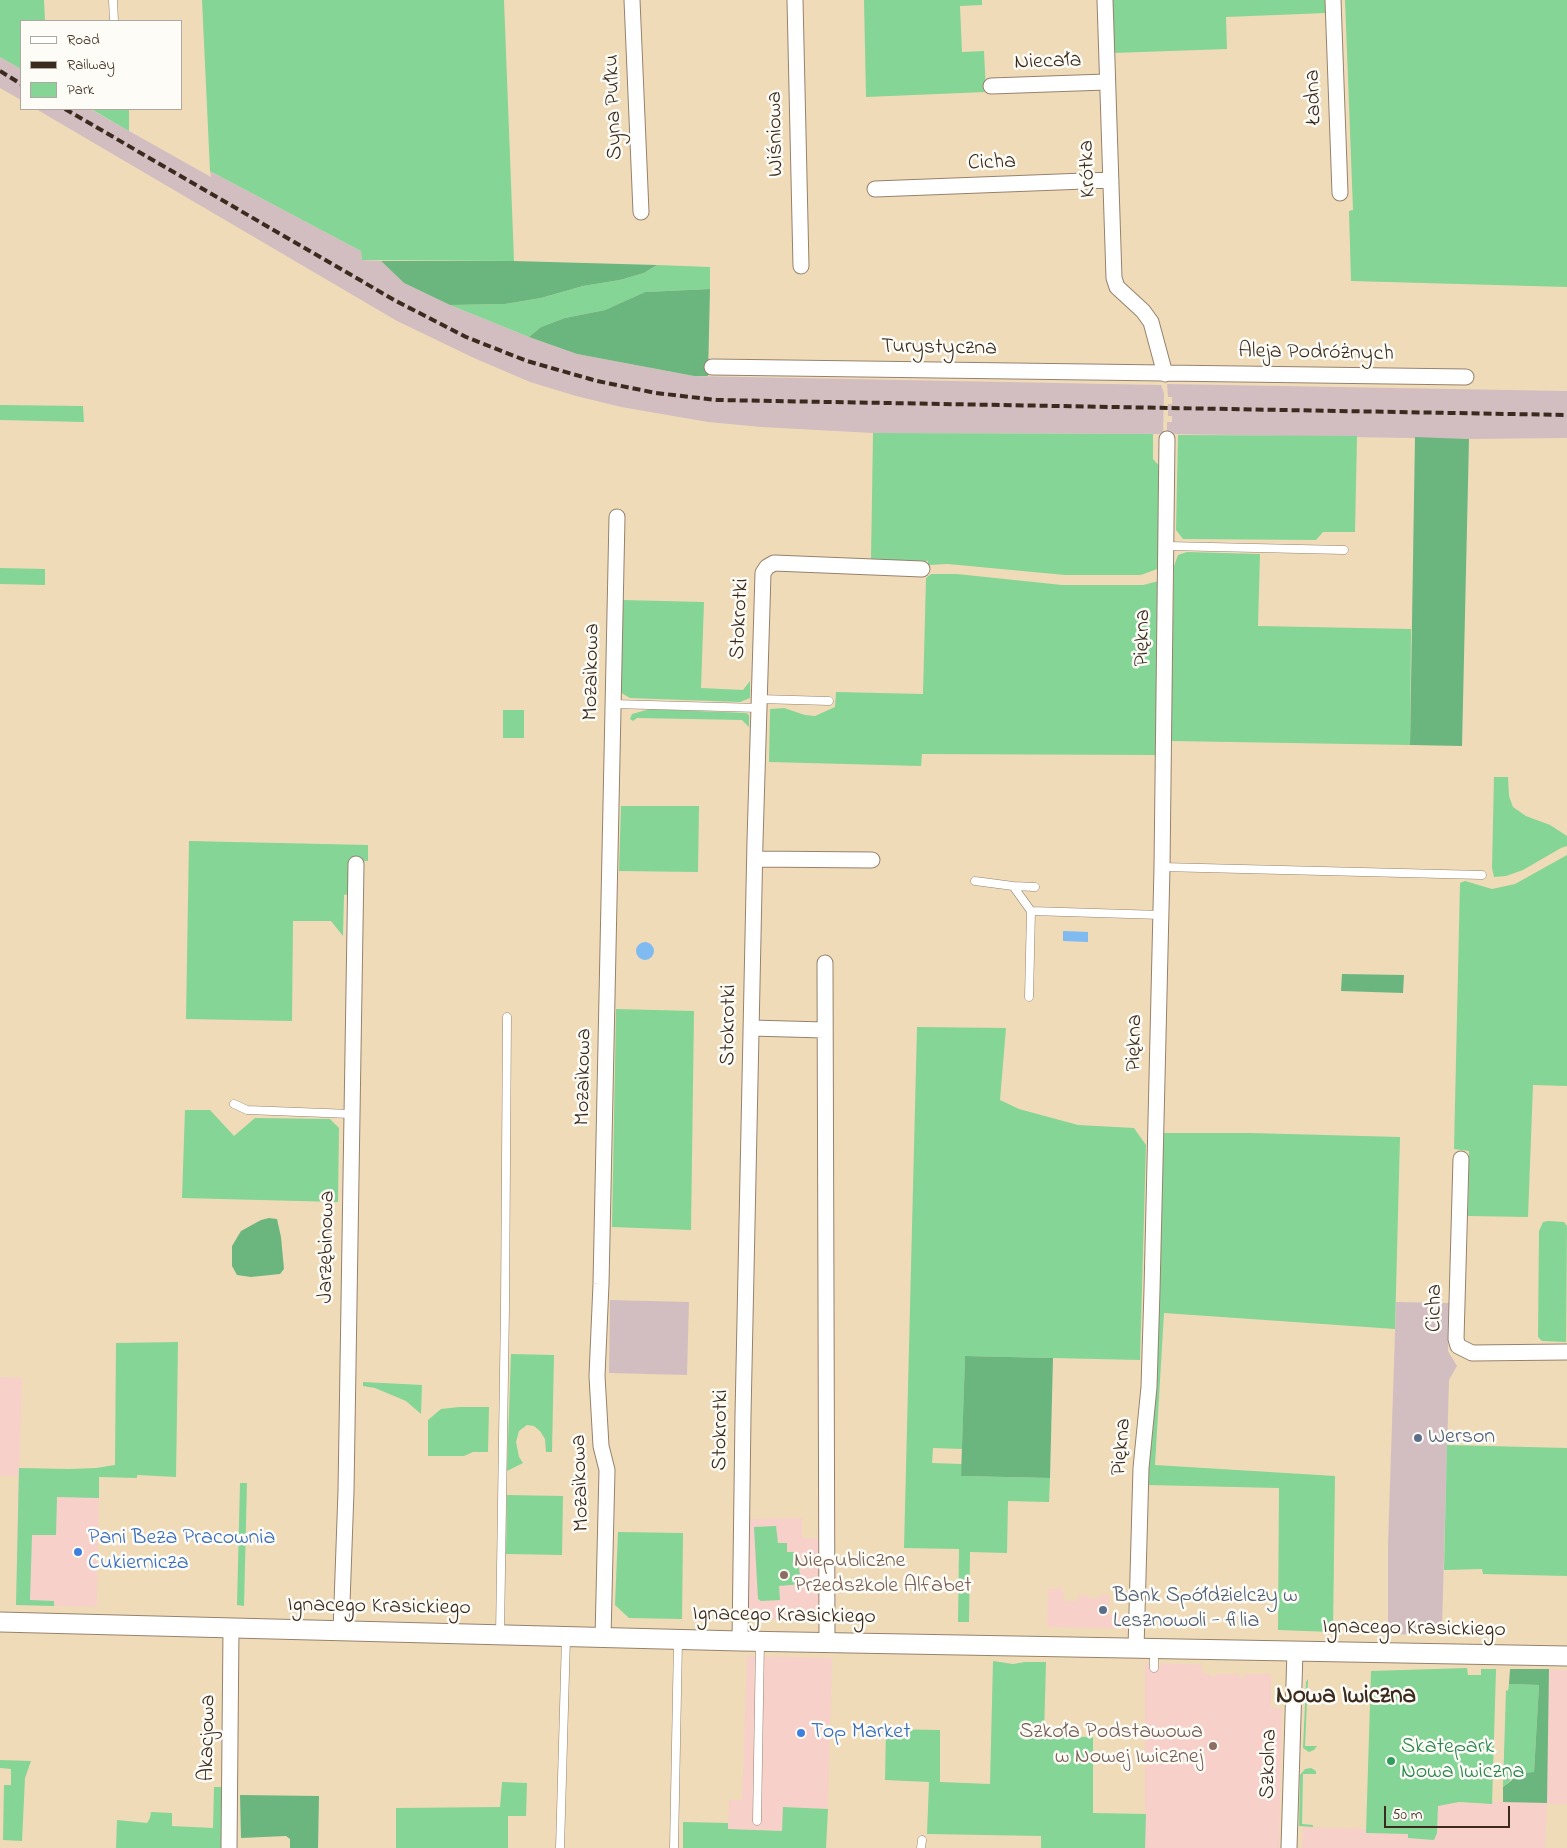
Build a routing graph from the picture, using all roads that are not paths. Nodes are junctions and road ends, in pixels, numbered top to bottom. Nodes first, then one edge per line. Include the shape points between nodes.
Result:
1 (113, 0) edge
2 (632, 0) edge
3 (795, 0) edge
4 (1105, 0) edge
5 (1333, 0) edge
6 (114, 20) edge
7 (1106, 82) junction
8 (990, 86) dead end
9 (1111, 180) junction
10 (875, 190) dead end
11 (1340, 193) dead end
12 (641, 212) dead end
13 (801, 266) dead end
14 (712, 367) dead end
15 (1165, 374) junction
16 (1466, 377) dead end
17 (1167, 439) dead end
18 (617, 517) dead end
19 (1167, 546) junction
20 (1344, 550) dead end
21 (922, 569) dead end
22 (829, 701) dead end
23 (613, 704) junction
24 (759, 704) junction
25 (756, 859) junction
26 (872, 860) dead end
27 (356, 864) dead end
28 (1162, 867) junction
29 (1482, 875) dead end
30 (975, 881) dead end
31 (1013, 886) junction
32 (1035, 886) dead end
33 (1031, 911) junction
34 (1161, 915) junction
35 (825, 964) dead end
36 (1028, 997) dead end
37 (508, 1017) dead end
38 (751, 1028) junction
39 (824, 1030) junction
40 (234, 1104) dead end
41 (351, 1114) junction
42 (1461, 1159) dead end
43 (1567, 1352) edge
44 (0, 1622) edge
45 (231, 1628) junction
46 (341, 1631) junction
47 (500, 1635) junction
48 (566, 1636) junction
49 (603, 1637) junction
50 (678, 1639) junction
51 (740, 1641) junction
52 (760, 1641) junction
53 (827, 1642) junction
54 (1145, 1648) junction
55 (1295, 1651) junction
56 (1567, 1656) edge
57 (1154, 1668) dead end
58 (757, 1821) dead end
59 (229, 1848) edge
60 (560, 1848) edge
61 (674, 1848) edge
62 (1289, 1848) edge

1 - 6 lane
2 - 12 street, Syna Pułku
3 - 13 street, Wiśniowa
4 - 7 street, Krótka
5 - 11 street, Ładna
7 - 8 street, Niecała
7 - 9 street, Krótka
9 - 10 street, Cicha
9 - 15 street, Krótka via 1114,278 1117,287 1151,322
14 - 15 street, Turystyczna
15 - 16 street, Aleja Podróżnych
17 - 19 street, Piękna
18 - 23 street, Mozaikowa
19 - 20 lane
19 - 28 street, Piękna
21 - 24 street, Stokrotki via 774,563 767,567 763,573
22 - 24 lane
23 - 24 lane
23 - 49 street, Mozaikowa via 602,1274 597,1376 601,1446 607,1470
24 - 25 street, Stokrotki
25 - 26 street
25 - 38 street, Stokrotki
27 - 41 street, Jarzębinowa
28 - 29 lane
28 - 34 street, Piękna
30 - 31 lane
31 - 32 lane
31 - 33 lane
33 - 34 lane
33 - 36 lane
34 - 54 street, Piękna via 1149,1387 1141,1468
35 - 39 street
37 - 47 lane
38 - 39 street
38 - 51 street, Stokrotki
39 - 53 street
40 - 41 lane via 247,1110
41 - 46 street, Jarzębinowa
42 - 43 street, Cicha via 1458,1346 1472,1353
44 - 45 street, Ignacego Krasickiego
45 - 46 street, Ignacego Krasickiego
45 - 59 street, Akacjowa
46 - 47 street, Ignacego Krasickiego
47 - 48 street, Ignacego Krasickiego
48 - 49 street, Ignacego Krasickiego
48 - 60 lane
49 - 50 street, Ignacego Krasickiego
50 - 51 street, Ignacego Krasickiego
50 - 61 lane
51 - 52 street, Ignacego Krasickiego
52 - 53 street, Ignacego Krasickiego
52 - 58 lane
53 - 54 street, Ignacego Krasickiego
54 - 55 street, Ignacego Krasickiego
54 - 57 lane
55 - 56 street, Ignacego Krasickiego
55 - 62 street, Szkolna

